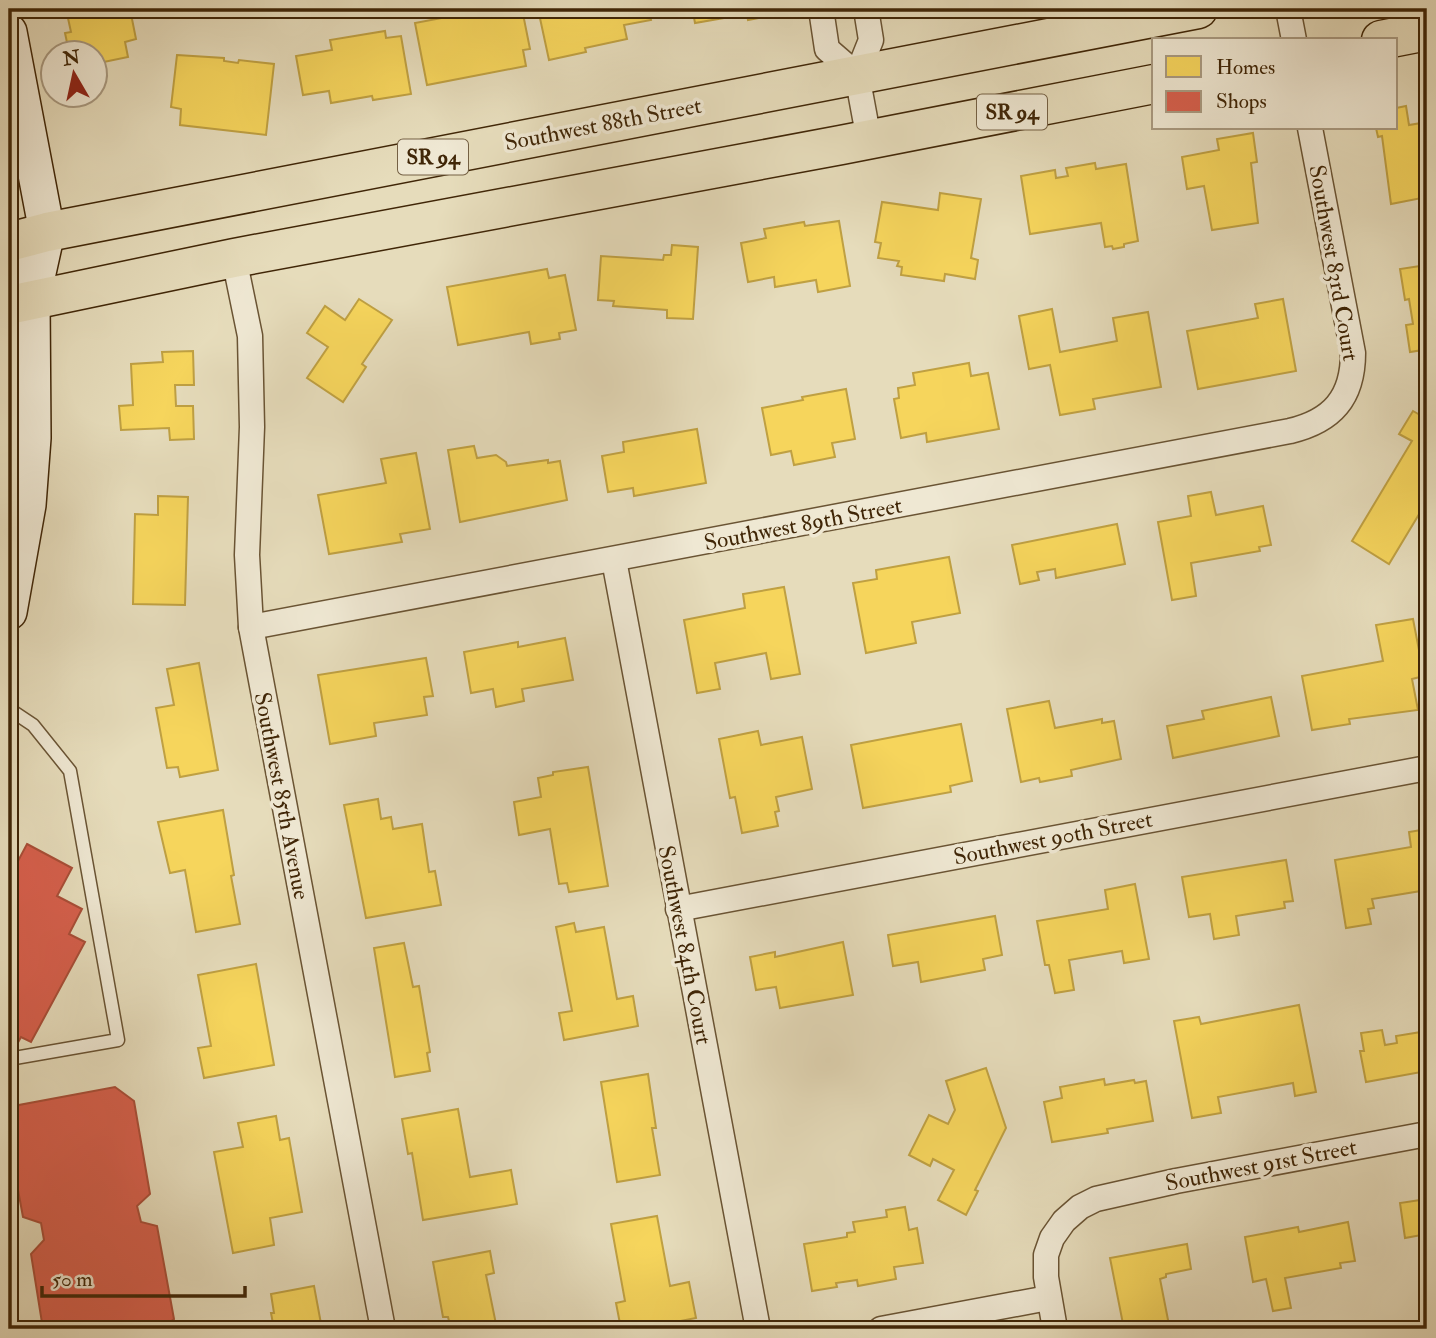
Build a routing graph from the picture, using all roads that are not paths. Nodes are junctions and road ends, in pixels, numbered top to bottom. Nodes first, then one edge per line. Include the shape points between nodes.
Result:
1 (821, 9) edge
2 (866, 9) edge
3 (1198, 9) edge
4 (1288, 9) edge
5 (1427, 31) edge
6 (9, 32) edge
7 (1294, 38) edge
8 (1391, 38) edge
9 (857, 75) junction
10 (1152, 84) edge
11 (1310, 130) edge
12 (869, 140) junction
13 (47, 232) junction
14 (9, 242) edge
15 (234, 258) junction
16 (9, 261) edge
17 (20, 302) edge
18 (1343, 397) joint
19 (614, 559) junction
20 (9, 612) edge
21 (251, 627) junction
22 (9, 709) edge
23 (1427, 768) edge
24 (678, 909) junction
25 (9, 1059) edge
26 (1427, 1134) edge
27 (1048, 1298) junction
28 (383, 1329) edge
29 (758, 1329) edge
30 (881, 1329) edge
31 (1055, 1329) edge

1 - 9 street via 827,49
2 - 9 street via 872,40
3 - 9 main road, Southwest 88th Street / SR 94
4 - 7 street
5 - 8 main road
6 - 13 main road
9 - 12 street
9 - 13 main road, Southwest 88th Street / SR 94
10 - 12 main road, SR 94
11 - 18 street, Southwest 83rd Court via 1353,354
12 - 15 main road, SR 94
13 - 14 main road, Southwest 88th Street / SR 94
13 - 17 main road
15 - 17 main road, SR 94
15 - 21 street, Southwest 85th Avenue via 250,337 247,555
16 - 17 main road
17 - 20 main road via 33,438 21,554
18 - 19 street, Southwest 89th Street via 1322,420 1290,431
19 - 21 street, Southwest 89th Street
19 - 24 street, Southwest 84th Court
21 - 28 street, Southwest 85th Avenue
22 - 25 lane via 33,725 70,771 118,1040
23 - 24 street, Southwest 90th Street
24 - 29 street, Southwest 84th Court
26 - 27 street, Southwest 91st Street via 1096,1199 1064,1221 1052,1238 1046,1255
27 - 30 street
27 - 31 street

